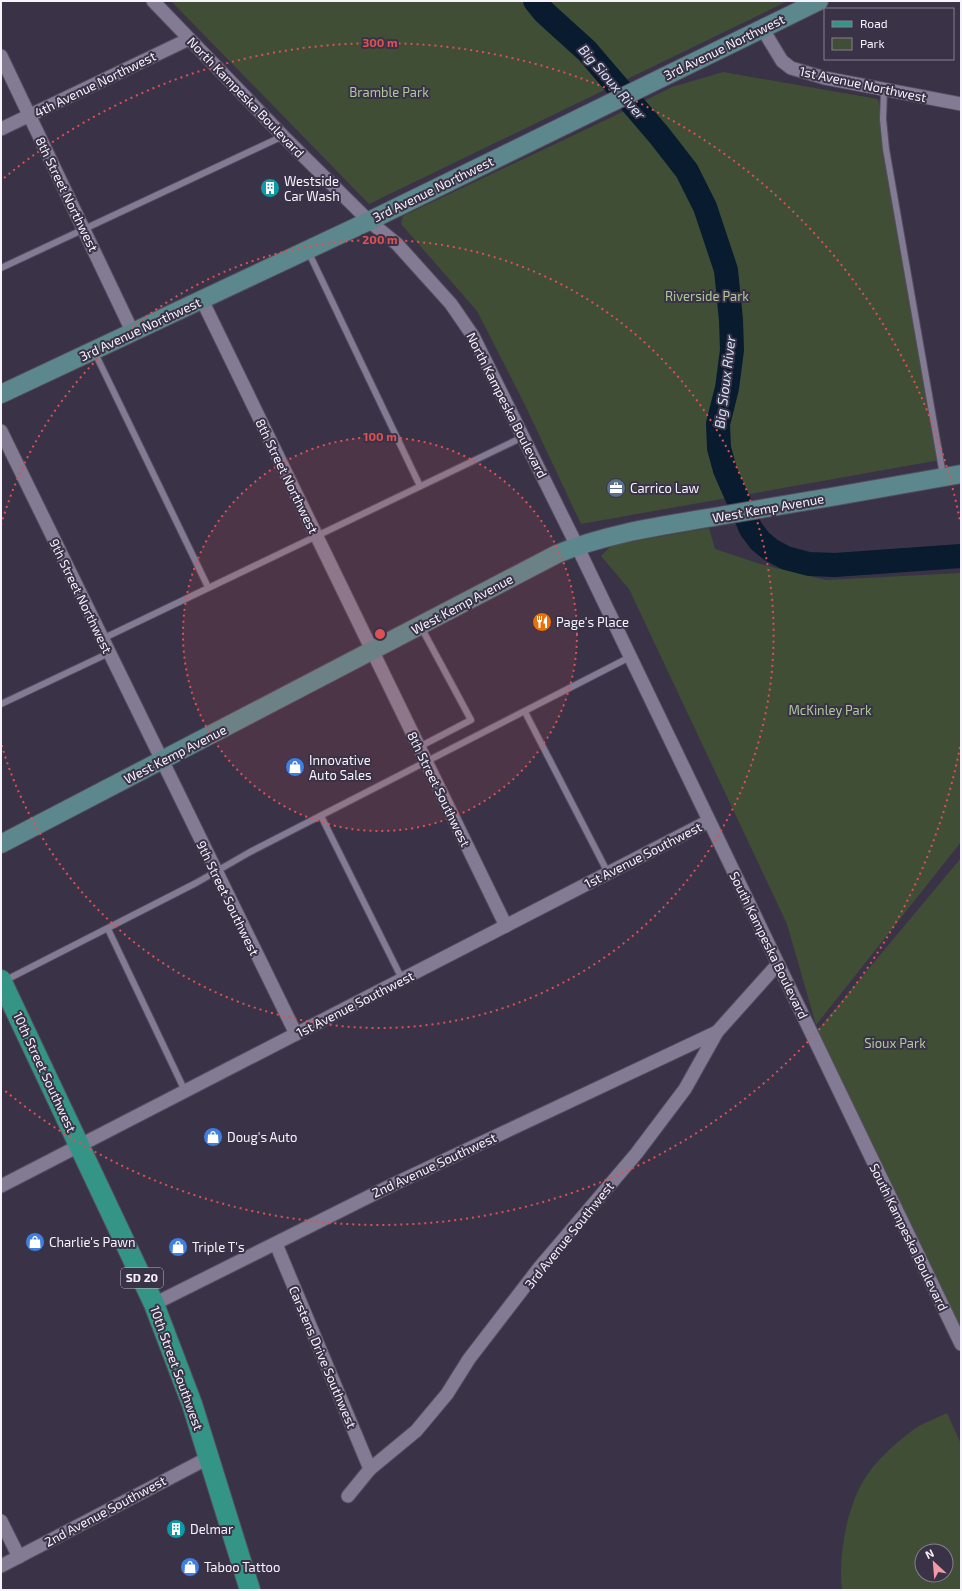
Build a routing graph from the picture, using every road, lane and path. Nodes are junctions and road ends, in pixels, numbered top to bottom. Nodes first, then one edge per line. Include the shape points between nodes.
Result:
1 (153, 1) edge
2 (819, 1) edge
3 (762, 28) junction
4 (189, 39) junction
5 (1, 56) edge
6 (884, 90) junction
7 (961, 104) edge
8 (29, 116) junction
9 (1, 129) edge
10 (283, 136) junction
11 (369, 221) junction
12 (83, 228) junction
13 (308, 250) junction
14 (1, 268) edge
15 (202, 300) junction
16 (133, 333) junction
17 (94, 351) junction
18 (1, 394) edge
19 (1, 431) edge
20 (523, 437) junction
21 (961, 474) edge
22 (943, 478) junction
23 (420, 486) junction
24 (316, 536) junction
25 (577, 546) junction
26 (208, 587) junction
27 (421, 626) junction
28 (102, 639) junction
29 (372, 651) junction
30 (109, 653) junction
31 (630, 657) junction
32 (2, 703) edge
33 (526, 712) junction
34 (419, 747) junction
35 (161, 761) junction
36 (426, 762) junction
37 (321, 816) junction
38 (709, 821) junction
39 (1, 844) edge
40 (215, 872) junction
41 (608, 873) junction
42 (506, 926) junction
43 (108, 929) junction
44 (778, 964) junction
45 (402, 980) junction
46 (1, 982) edge
47 (717, 1032) junction
48 (296, 1034) junction
49 (186, 1091) junction
50 (80, 1146) junction
51 (1, 1186) edge
52 (276, 1244) junction
53 (154, 1304) junction
54 (961, 1344) edge
55 (210, 1457) junction
56 (370, 1469) junction
57 (348, 1496) dead end
58 (1, 1521) edge
59 (19, 1557) junction
60 (1, 1566) edge
61 (250, 1590) edge

1 - 4 street, North Kampeska Boulevard
2 - 3 main road, 3rd Avenue Northwest
3 - 6 street, 1st Avenue Northwest via 782,61 791,68
3 - 11 main road, 3rd Avenue Northwest
4 - 8 street, 4th Avenue Northwest
4 - 10 street, North Kampeska Boulevard
5 - 8 street, 8th Street Northwest
6 - 7 street, 1st Avenue Northwest
6 - 22 lane via 886,148
8 - 9 street, 4th Avenue Northwest
8 - 12 street, 8th Street Northwest
10 - 11 street, North Kampeska Boulevard
10 - 12 lane
11 - 13 main road, 3rd Avenue Northwest
11 - 20 street, North Kampeska Boulevard via 397,244 455,308 482,352
12 - 14 lane
12 - 16 street, 8th Street Northwest
13 - 15 main road, 3rd Avenue Northwest
13 - 23 lane
15 - 16 main road, 3rd Avenue Northwest
15 - 24 street, 8th Street Northwest
16 - 17 main road, 3rd Avenue Northwest
17 - 18 main road, 3rd Avenue Northwest
17 - 26 lane
19 - 28 street, 9th Street Northwest
20 - 23 lane
20 - 25 street, North Kampeska Boulevard
21 - 22 main road, West Kemp Avenue
22 - 25 main road, West Kemp Avenue via 607,537
23 - 24 lane
24 - 26 lane
24 - 29 street, 8th Street Northwest
25 - 27 main road, West Kemp Avenue
25 - 31 street, South Kampeska Boulevard
26 - 28 lane
27 - 29 main road, West Kemp Avenue
27 - 34 lane via 470,720
28 - 30 street, 9th Street Northwest
29 - 34 street, 8th Street Southwest
29 - 35 main road, West Kemp Avenue
30 - 32 lane
30 - 35 street, 9th Street Northwest
31 - 33 lane
31 - 38 street, South Kampeska Boulevard
33 - 36 lane
33 - 41 lane
34 - 36 street, 8th Street Southwest
35 - 39 main road, West Kemp Avenue
35 - 40 street, 9th Street Southwest
36 - 37 lane
36 - 42 street, 8th Street Southwest
37 - 40 lane
37 - 45 lane
38 - 41 street, 1st Avenue Southwest
38 - 44 street, South Kampeska Boulevard
40 - 43 lane
40 - 48 street, 9th Street Southwest
41 - 42 street, 1st Avenue Southwest
42 - 45 street, 1st Avenue Southwest
43 - 46 lane
43 - 49 lane
44 - 47 street, 3rd Avenue Southwest
44 - 54 street, South Kampeska Boulevard
45 - 48 street, 1st Avenue Southwest
46 - 50 main road, 10th Street Southwest / SD 20
47 - 52 street, 2nd Avenue Southwest via 392,1185
47 - 56 street, 3rd Avenue Southwest via 685,1089 636,1154 539,1268 469,1359 447,1394 416,1432
48 - 49 street, 1st Avenue Southwest
49 - 50 street, 1st Avenue Southwest
50 - 51 street, 1st Avenue Southwest
50 - 53 main road, 10th Street Southwest / SD 20
52 - 53 street, 2nd Avenue Southwest
52 - 56 street, Carstens Drive Southwest
53 - 55 main road, 10th Street Southwest / SD 20
55 - 59 street, 2nd Avenue Southwest
55 - 61 main road, 10th Street Southwest / SD 20
56 - 57 street, 3rd Avenue Southwest
58 - 59 street
59 - 60 street, 2nd Avenue Southwest

